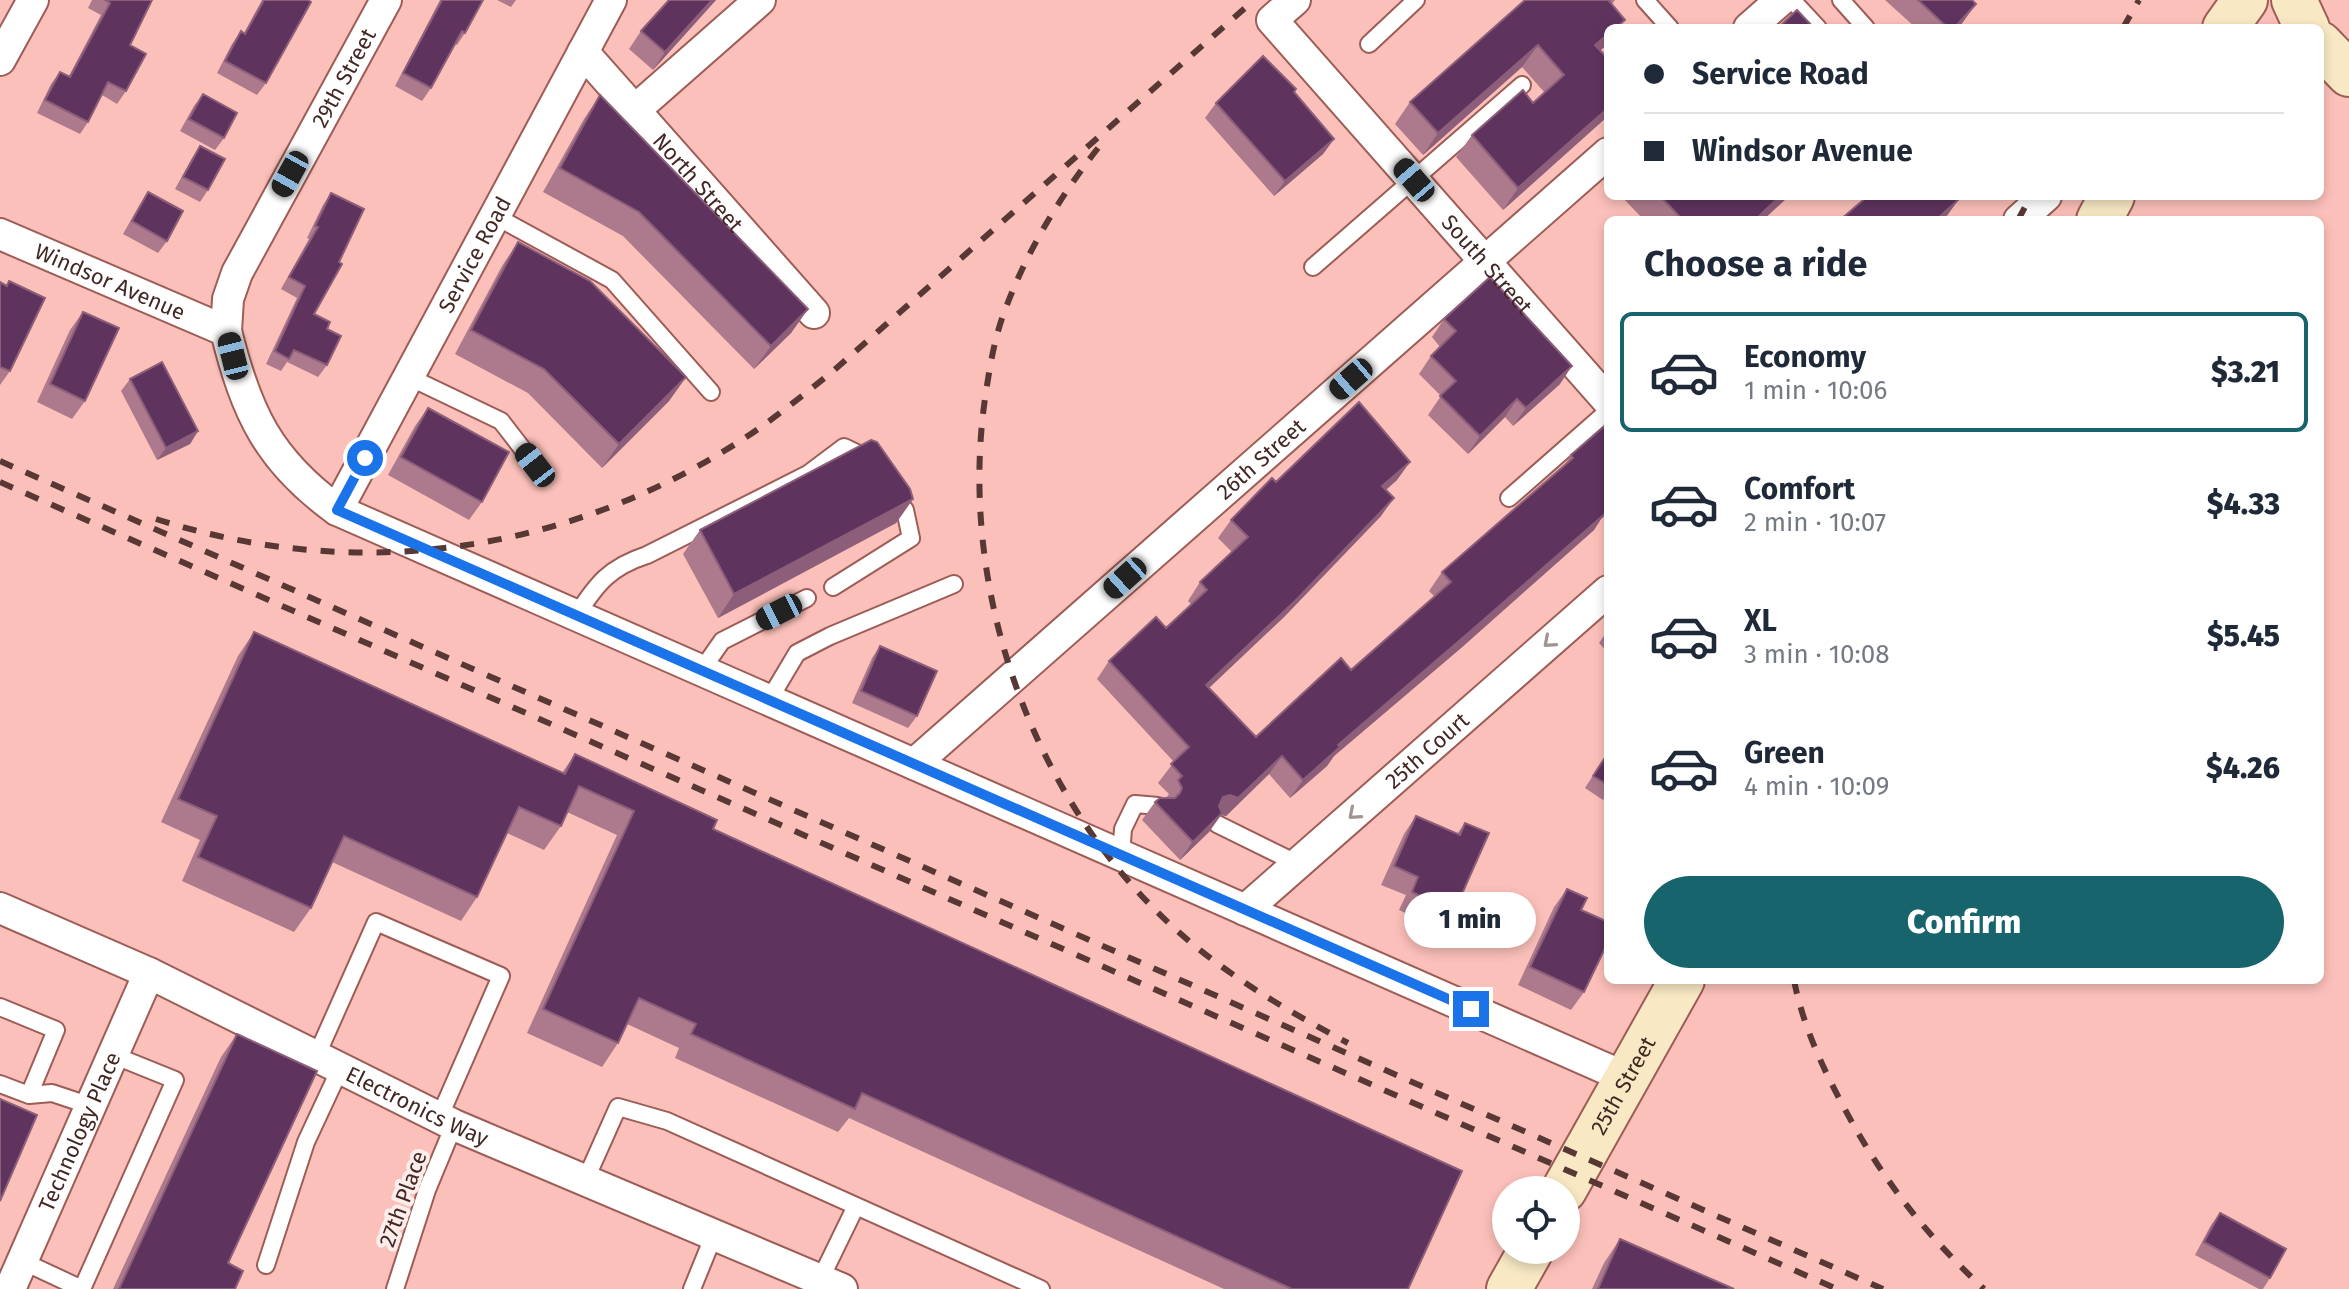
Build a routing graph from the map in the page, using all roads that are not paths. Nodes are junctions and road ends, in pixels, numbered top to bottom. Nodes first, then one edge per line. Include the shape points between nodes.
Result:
1 (33, 0) edge
2 (386, 0) edge
3 (611, 0) edge
4 (760, 0) edge
5 (1295, 0) edge
6 (1416, 0) edge
7 (1645, 0) edge
8 (1781, 0) edge
9 (1792, 0) edge
10 (1841, 0) edge
11 (2245, 0) edge
12 (2294, 0) edge
13 (1666, 24) edge
14 (1754, 24) edge
15 (1814, 24) edge
16 (1862, 24) edge
17 (2228, 24) edge
18 (2305, 24) edge
19 (1369, 44) dead end
20 (2324, 49) edge
21 (583, 52) junction
22 (0, 60) edge
23 (2324, 68) edge
24 (2349, 77) edge
25 (2324, 80) edge
26 (1522, 85) edge
27 (635, 110) junction
28 (1604, 157) edge
29 (1414, 180) junction
30 (2042, 200) edge
31 (495, 216) junction
32 (2024, 216) edge
33 (0, 234) edge
34 (1485, 261) junction
35 (1313, 267) dead end
36 (814, 313) dead end
37 (226, 331) junction
38 (409, 377) junction
39 (711, 392) dead end
40 (1604, 396) edge
41 (1604, 415) edge
42 (535, 465) dead end
43 (1509, 498) dead end
44 (337, 510) junction
45 (954, 584) dead end
46 (833, 587) dead end
47 (1604, 595) edge
48 (807, 598) dead end
49 (576, 616) junction
50 (701, 671) junction
51 (769, 700) junction
52 (914, 764) junction
53 (1158, 806) edge
54 (1217, 824) edge
55 (1121, 856) junction
56 (1298, 864) junction
57 (0, 908) edge
58 (1245, 910) junction
59 (149, 973) junction
60 (1680, 984) edge
61 (0, 1007) edge
62 (113, 1055) junction
63 (328, 1063) junction
64 (1627, 1078) junction
65 (0, 1084) edge
66 (29, 1095) junction
67 (91, 1106) junction
68 (446, 1122) junction
69 (1572, 1176) edge
70 (585, 1181) junction
71 (856, 1206) junction
72 (714, 1235) junction
73 (22, 1261) junction
74 (1523, 1264) edge
75 (266, 1265) dead end
76 (831, 1284) edge
77 (10, 1289) edge
78 (395, 1289) edge
79 (692, 1289) edge
80 (1041, 1289) edge
81 (1509, 1289) edge

1 - 22 street
2 - 37 street, 29th Street via 237,273
3 - 21 street, Service Road
4 - 27 street
5 - 29 street, South Street via 1272,20
6 - 19 lane
7 - 13 lane
8 - 14 street
9 - 15 lane
10 - 16 lane
11 - 17 main road
12 - 18 main road
20 - 24 main road
21 - 27 street, North Street
21 - 31 street, Service Road
23 - 24 main road
24 - 25 main road
26 - 29 lane
27 - 36 street, North Street
28 - 34 street, 26th Street
29 - 34 street, South Street
29 - 35 lane
30 - 32 street
31 - 38 street, Service Road
31 - 39 lane via 612,280
33 - 37 street, Windsor Avenue
34 - 40 street, South Street
34 - 52 street, 26th Street
37 - 44 street via 239,381 267,439 293,474
38 - 42 lane via 501,421
38 - 44 street, Service Road
41 - 43 lane
44 - 49 street
45 - 51 lane via 797,653
46 - 49 lane via 911,538 905,510 868,457 844,447 808,474 623,563 594,588
47 -> 56 street, 25th Court
48 - 50 lane via 722,641
49 - 50 street
50 - 51 street
51 - 52 street
52 - 55 street
53 - 55 lane via 1135,804 1123,829
54 - 56 lane
55 - 58 street
56 - 58 street, 25th Court
57 - 59 street, Electronics Way
58 - 64 street
59 - 62 street, Technology Place
59 - 63 street, Electronics Way
60 - 64 main road, 25th Street
61 - 66 lane via 56,1030
62 - 67 street, Technology Place
62 - 73 lane via 175,1080 82,1289
63 - 68 street, Electronics Way
63 - 68 lane, 27th Place via 376,922 501,976
63 - 75 lane
64 - 69 main road, 25th Street
65 - 66 lane
66 - 67 lane via 52,1093
67 - 73 street, Technology Place
68 - 70 street, Electronics Way
68 - 78 lane, 27th Place
70 - 71 lane via 618,1107 667,1121
70 - 72 street, Electronics Way
71 - 76 lane
71 - 80 lane
72 - 76 street, Electronics Way
72 - 79 lane
73 - 77 street, Technology Place
74 - 81 main road

